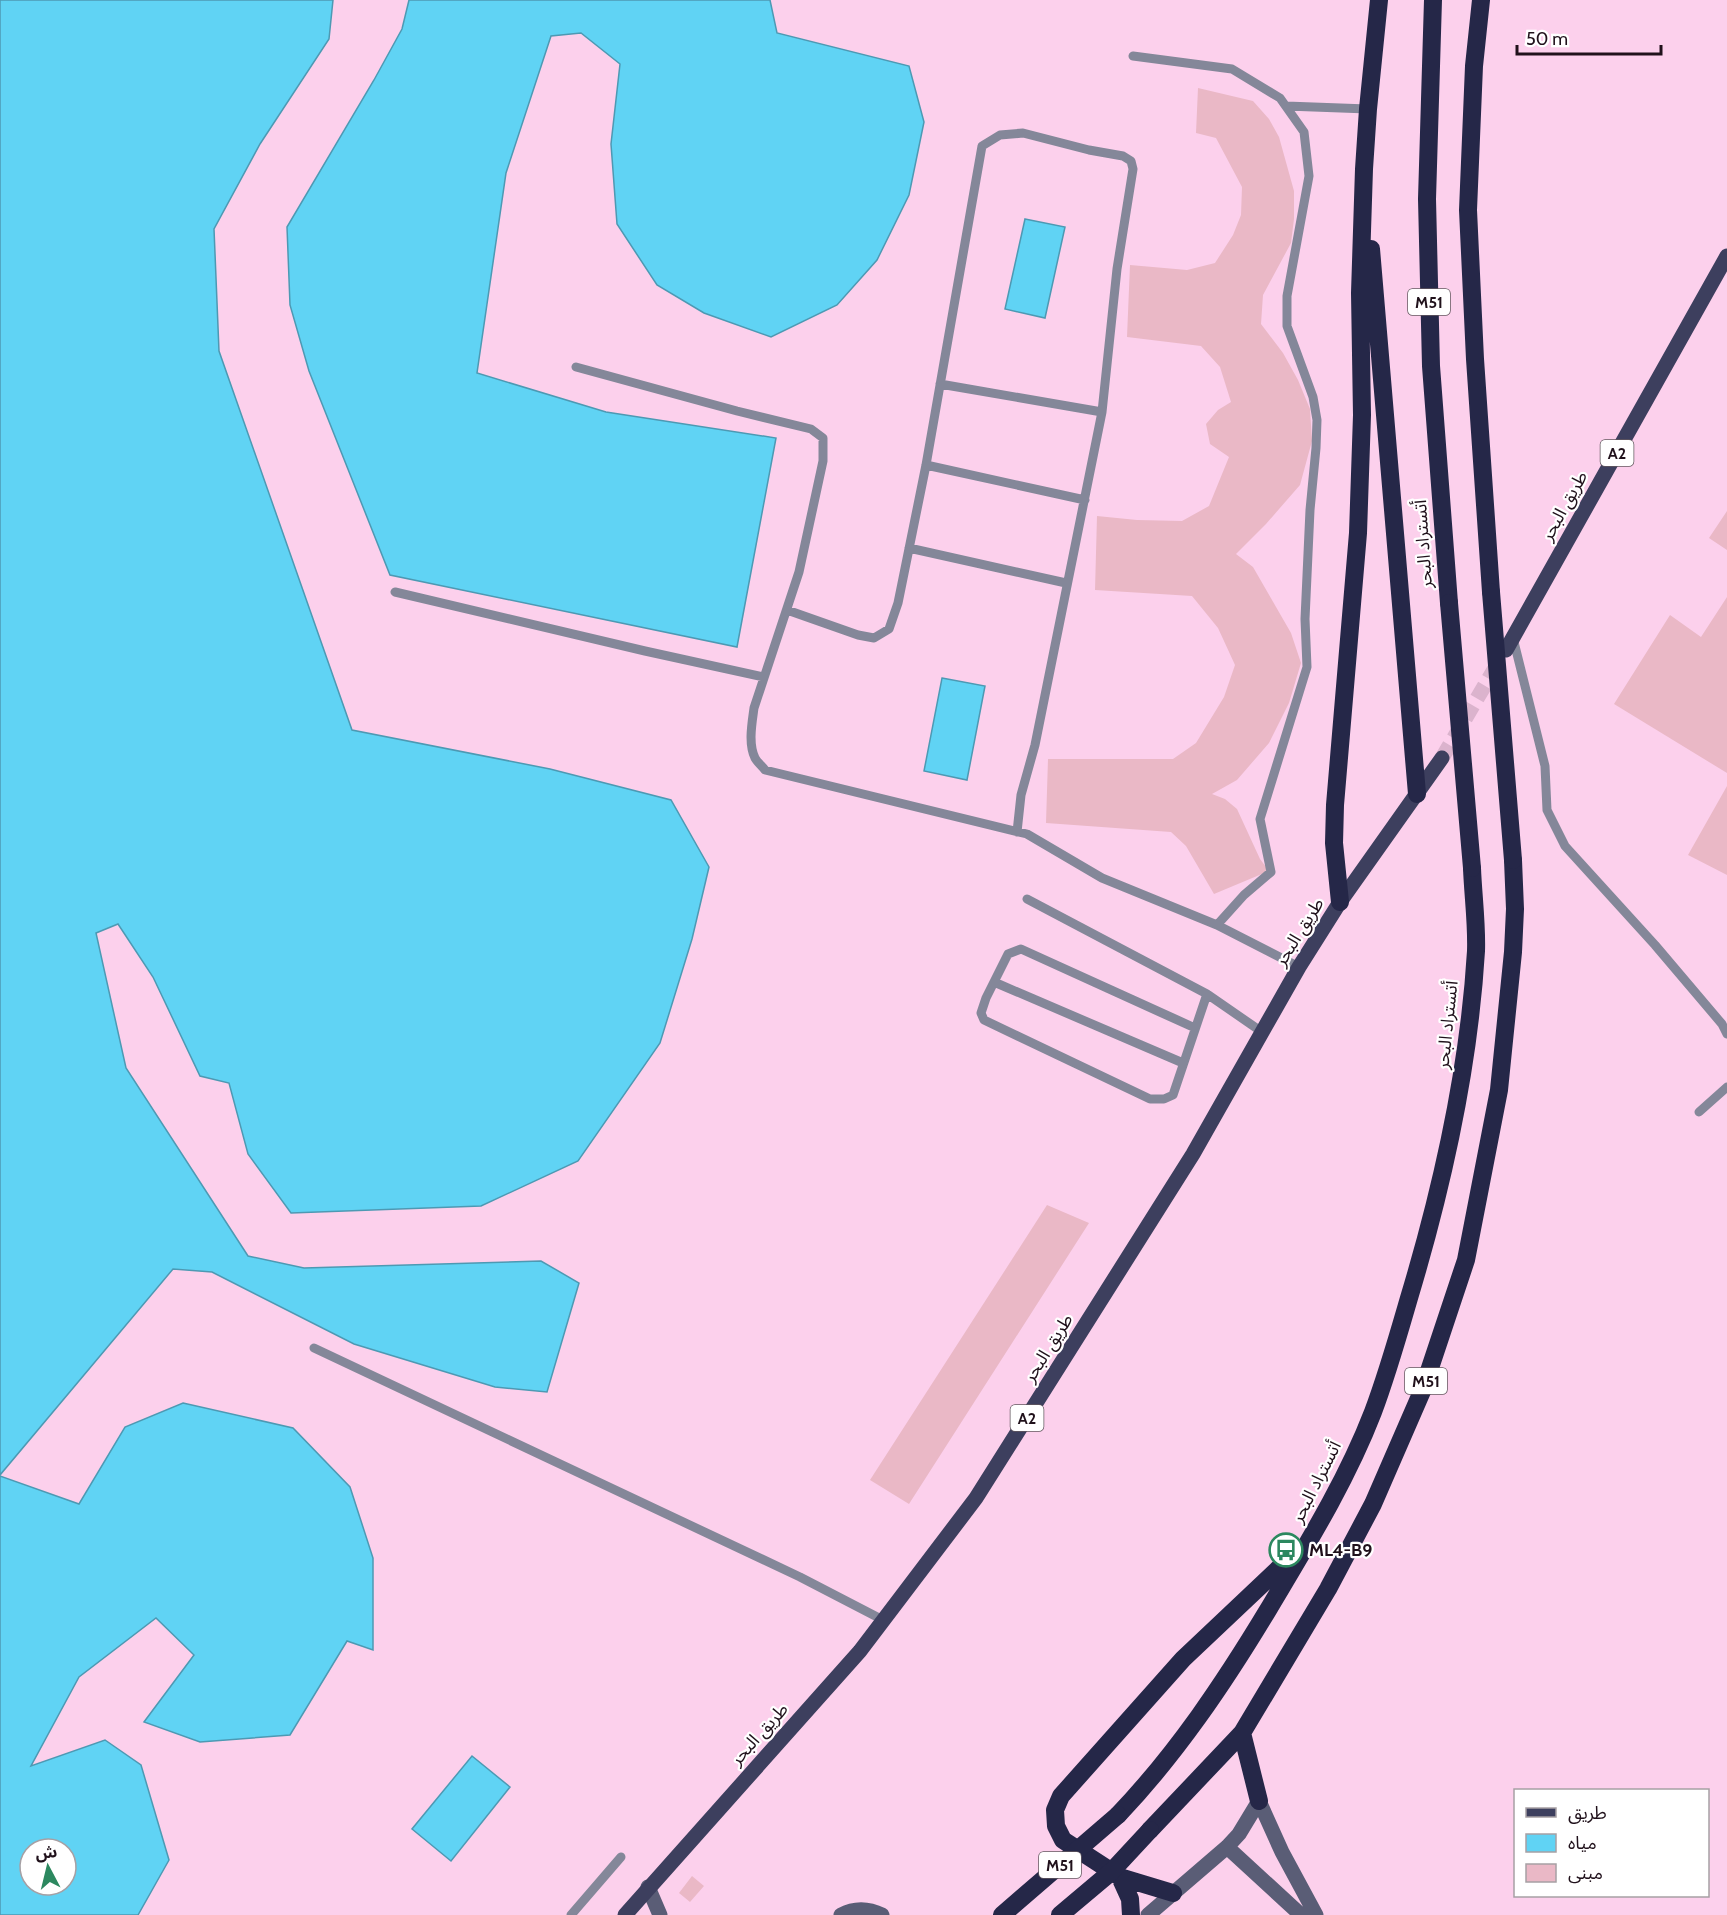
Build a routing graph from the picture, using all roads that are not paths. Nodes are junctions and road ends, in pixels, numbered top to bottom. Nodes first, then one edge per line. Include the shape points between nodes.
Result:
1 (1379, 0) edge
2 (1433, 0) edge
3 (1481, 0) edge
4 (1133, 56) dead end
5 (1286, 106) junction
6 (1368, 109) junction
7 (1364, 169) junction
8 (1727, 256) edge
9 (576, 367) dead end
10 (940, 384) junction
11 (1102, 412) junction
12 (926, 465) junction
13 (1085, 500) junction
14 (909, 548) junction
15 (1066, 583) junction
16 (395, 592) dead end
17 (787, 610) junction
18 (1509, 644) joint
19 (764, 677) junction
20 (1442, 758) tunnel mouth
21 (1417, 794) junction
22 (1017, 832) junction
23 (1027, 899) dead end
24 (1340, 902) junction
25 (1217, 925) junction
26 (1299, 967) junction
27 (994, 982) junction
28 (1207, 994) junction
29 (1195, 1028) junction
30 (1262, 1032) junction
31 (1727, 1034) edge
32 (1183, 1063) junction
33 (1727, 1087) edge
34 (1699, 1112) dead end
35 (314, 1348) dead end
36 (1311, 1538) junction
37 (883, 1620) junction
38 (1242, 1733) junction
39 (1259, 1801) junction
40 (1227, 1847) junction
41 (621, 1857) dead end
42 (1119, 1877) junction
43 (648, 1887) junction
44 (1173, 1893) junction
45 (571, 1915) edge
46 (625, 1915) edge
47 (660, 1915) edge
48 (841, 1915) edge
49 (882, 1915) edge
50 (1002, 1915) edge
51 (1060, 1915) edge
52 (1131, 1915) edge
53 (1148, 1915) edge
54 (1301, 1915) edge
55 (1316, 1915) edge

1 - 6 highway
2 - 36 highway, أتستراد البحر / M51, bridge via 1427,199 1431,366 1476,949 1463,1076 1431,1224 1372,1414
3 - 38 highway, M51, bridge via 1468,210 1475,359 1515,909 1499,1090 1466,1260 1423,1389 1373,1504 1328,1589
4 - 5 lane via 1232,69 1280,98
5 - 6 lane
5 - 25 lane via 1304,132 1309,176 1287,296 1287,326 1313,397 1317,420 1305,619 1307,667 1260,819 1271,872
6 - 7 highway
7 - 21 highway
7 - 24 highway via 1358,533 1335,805
8 - 18 main road, طريق البحر / A2
9 - 17 lane via 811,429 823,438 823,461 800,572
10 - 11 lane
10 - 11 lane via 982,146 1000,135 1023,133 1131,161
10 - 12 lane
11 - 13 lane
12 - 13 lane
12 - 14 lane
13 - 15 lane
14 - 15 lane
14 - 17 lane via 889,629 874,638
15 - 22 lane via 1035,745 1021,795
16 - 19 lane
17 - 19 lane
18 - 31 lane via 1545,766 1547,810 1565,846 1655,945
19 - 22 lane via 751,724 755,759 765,770
20 - 21 main road, طريق البحر / A2
21 - 24 main road, طريق البحر / A2
22 - 25 lane via 1027,834 1102,878
23 - 28 lane
24 - 26 main road, طريق البحر / A2
25 - 26 lane
26 - 30 main road, طريق البحر / A2
27 - 29 lane via 1008,954 1021,949
27 - 32 lane
27 - 32 lane via 981,1013 984,1020 1150,1099 1173,1095
28 - 29 lane
28 - 30 lane
29 - 32 lane
30 - 37 main road, طريق البحر / A2 via 1193,1154 976,1498
33 - 34 lane
35 - 37 lane
36 - 42 highway via 1183,1659 1061,1796 1055,1810 1056,1826 1063,1840
36 - 50 highway, أتستراد البحر / M51, bridge via 1232,1670 1152,1780 1118,1815
37 - 43 main road, طريق البحر / A2 via 860,1651
38 - 39 highway
38 - 51 highway, M51, bridge via 1111,1872
39 - 40 street
39 - 55 street
40 - 44 street
40 - 54 street
41 - 45 lane
42 - 44 highway
42 - 52 highway via 1130,1899
43 - 46 main road, طريق البحر / A2
43 - 47 street
44 - 53 street
48 - 49 street via 866,1910

